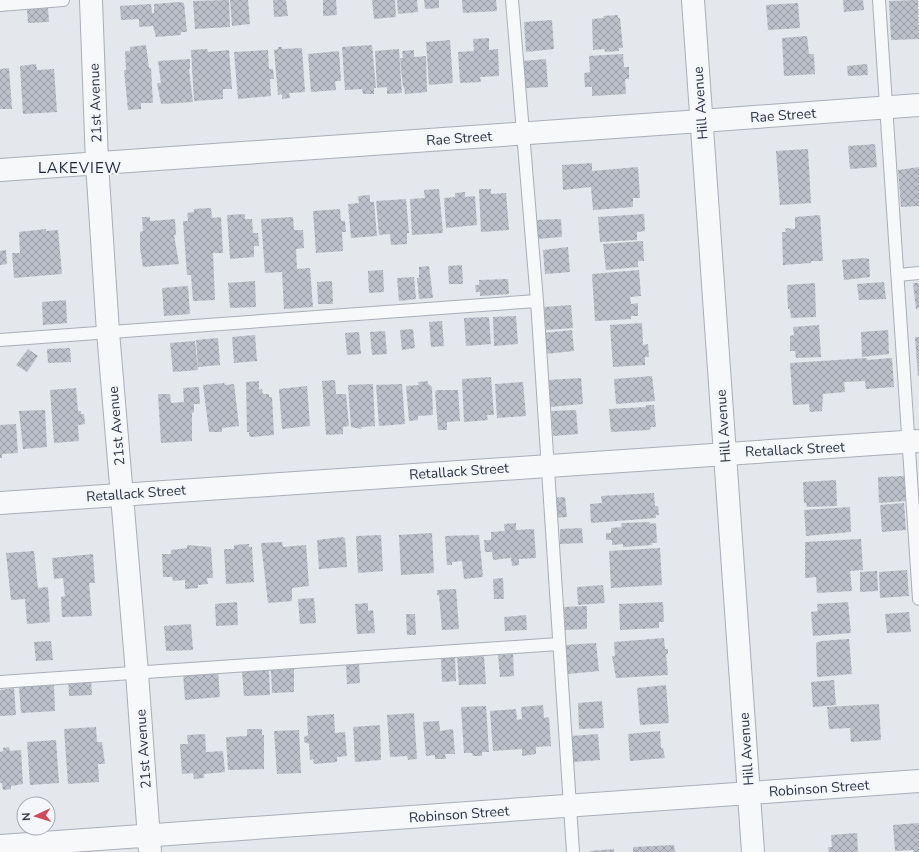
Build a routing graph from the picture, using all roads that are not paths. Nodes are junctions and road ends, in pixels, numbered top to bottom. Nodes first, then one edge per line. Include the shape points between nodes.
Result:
1 (63, 0) edge
2 (91, 0) edge
3 (512, 0) edge
4 (693, 0) edge
5 (879, 0) edge
6 (0, 5) edge
7 (919, 105) edge
8 (887, 107) junction
9 (701, 121) junction
10 (523, 133) junction
11 (97, 163) junction
12 (0, 170) edge
13 (919, 273) edge
14 (898, 275) junction
15 (537, 301) junction
16 (108, 332) junction
17 (0, 340) edge
18 (914, 442) edge
19 (724, 453) junction
20 (548, 465) junction
21 (122, 494) junction
22 (0, 503) edge
23 (919, 599) edge
24 (558, 644) junction
25 (137, 673) junction
26 (0, 682) edge
27 (919, 781) edge
28 (749, 793) junction
29 (570, 806) junction
30 (149, 844) edge
31 (0, 846) edge
32 (573, 852) edge
33 (753, 852) edge

1 - 6 lane
2 - 11 street, 21st Avenue
3 - 10 lane
4 - 9 street, Hill Avenue
5 - 8 lane
7 - 8 street, Rae Street
8 - 9 street, Rae Street
8 - 14 lane
9 - 10 street, Rae Street
9 - 19 street, Hill Avenue
10 - 11 street, Rae Street
10 - 15 lane
11 - 12 street, Rae Street
11 - 16 street, 21st Avenue
13 - 14 lane
14 - 18 lane
15 - 16 lane
15 - 20 lane
16 - 17 lane
16 - 21 street, 21st Avenue
18 - 19 street, Retallack Street
18 - 23 lane
19 - 20 street, Retallack Street
19 - 28 street, Hill Avenue
20 - 21 street, Retallack Street
20 - 24 lane
21 - 22 street, Retallack Street
21 - 25 street, 21st Avenue
24 - 25 lane
24 - 29 lane
25 - 26 lane
25 - 30 street, 21st Avenue
27 - 28 street, Robinson Street
28 - 29 street, Robinson Street
28 - 33 street, Hill Avenue
29 - 30 street, Robinson Street
29 - 32 lane
30 - 31 street, Robinson Street

